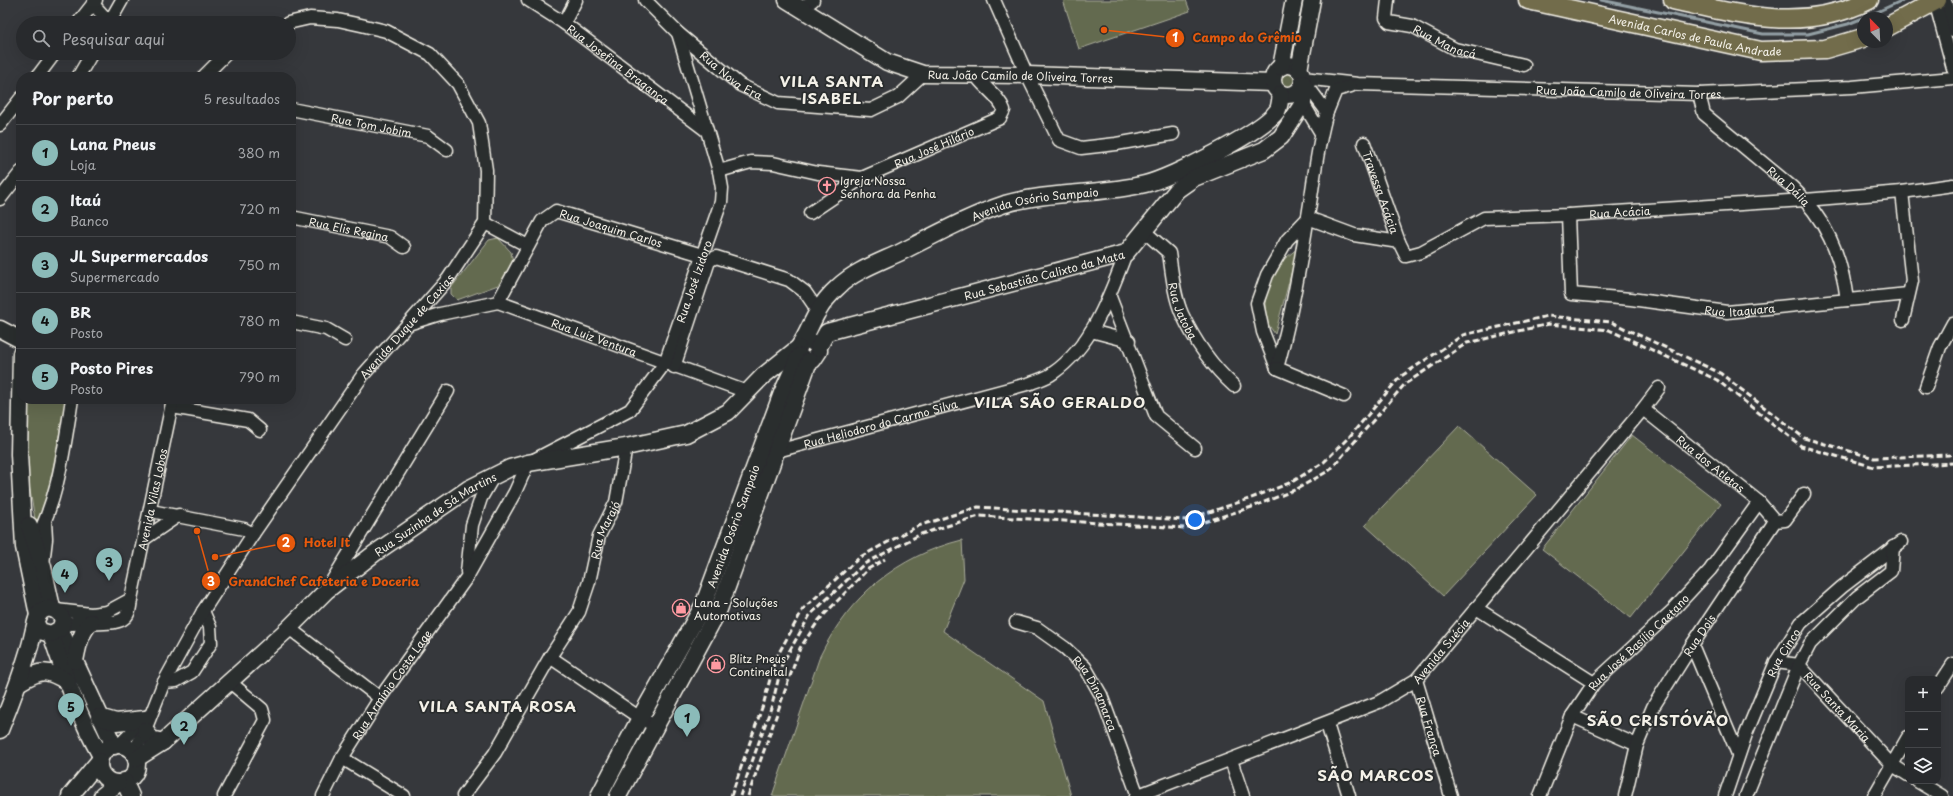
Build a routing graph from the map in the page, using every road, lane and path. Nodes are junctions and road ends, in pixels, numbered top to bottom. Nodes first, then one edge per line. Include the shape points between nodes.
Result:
1 (122, 0) edge
2 (528, 0) edge
3 (576, 0) edge
4 (645, 0) edge
5 (787, 0) edge
6 (994, 0) edge
7 (1294, 0) edge
8 (1312, 0) edge
9 (1388, 0) edge
10 (1528, 0) edge
11 (1673, 0) edge
12 (1869, 0) edge
13 (1939, 0) edge
14 (95, 2) edge
15 (808, 4) edge
16 (1835, 7) edge
17 (84, 16) edge
18 (104, 16) edge
19 (113, 16) edge
20 (296, 21) edge
21 (564, 23) junction
22 (1893, 24) edge
23 (1953, 30) edge
24 (678, 33) junction
25 (1857, 40) edge
26 (50, 60) edge
27 (88, 60) edge
28 (220, 60) edge
29 (1524, 65) dead end
30 (1953, 68) edge
31 (41, 72) edge
32 (81, 72) edge
33 (208, 72) edge
34 (923, 74) junction
35 (975, 74) junction
36 (1027, 75) junction
37 (1953, 78) edge
38 (1358, 84) junction
39 (1297, 87) junction
40 (1336, 90) junction
41 (1699, 94) junction
42 (16, 104) edge
43 (296, 110) edge
44 (1327, 112) junction
45 (0, 125) edge
46 (707, 131) junction
47 (1321, 133) junction
48 (1173, 134) dead end
49 (1364, 143) dead end
50 (447, 150) dead end
51 (719, 171) junction
52 (16, 178) edge
53 (862, 178) junction
54 (1953, 185) edge
55 (1902, 192) junction
56 (0, 199) edge
57 (1805, 200) junction
58 (810, 212) dead end
59 (1568, 215) junction
60 (296, 218) edge
61 (1308, 218) junction
62 (485, 223) junction
63 (1144, 231) junction
64 (1398, 242) junction
65 (528, 246) junction
66 (404, 247) dead end
67 (1126, 253) junction
68 (702, 255) junction
69 (1908, 294) junction
70 (434, 295) junction
71 (1110, 297) junction
72 (1847, 300) junction
73 (498, 302) junction
74 (818, 311) junction
75 (440, 314) junction
76 (1903, 320) dead end
77 (296, 323) edge
78 (1953, 323) edge
79 (410, 324) junction
80 (0, 329) edge
81 (1091, 331) junction
82 (827, 332) junction
83 (1263, 332) junction
84 (16, 337) edge
85 (345, 340) dead end
86 (1128, 341) junction
87 (1285, 341) junction
88 (804, 351) junction
89 (669, 365) junction
90 (1277, 368) junction
91 (763, 376) junction
92 (1234, 386) dead end
93 (1926, 387) dead end
94 (1658, 388) dead end
95 (448, 391) dead end
96 (747, 392) junction
97 (782, 393) junction
98 (1344, 396) dead end
99 (20, 404) edge
100 (71, 404) edge
101 (173, 404) edge
102 (177, 404) edge
103 (1643, 409) junction
104 (260, 430) dead end
105 (626, 447) junction
106 (1195, 448) dead end
107 (777, 451) junction
108 (528, 463) junction
109 (510, 468) junction
110 (493, 477) junction
111 (521, 481) junction
112 (468, 489) junction
113 (1804, 494) dead end
114 (481, 498) junction
115 (1759, 502) junction
116 (150, 511) junction
117 (179, 515) junction
118 (1776, 521) junction
119 (46, 522) junction
120 (472, 525) junction
121 (253, 534) junction
122 (490, 536) junction
123 (144, 539) junction
124 (29, 545) junction
125 (43, 567) junction
126 (467, 577) junction
127 (326, 591) junction
128 (131, 599) junction
129 (1476, 608) junction
130 (203, 611) junction
131 (50, 622) junction
132 (91, 622) junction
133 (1016, 622) dead end
134 (289, 628) junction
135 (1692, 645) junction
136 (550, 657) junction
137 (75, 661) junction
138 (1776, 662) junction
139 (1953, 664) edge
140 (1799, 665) junction
141 (1416, 680) junction
142 (68, 682) junction
143 (164, 682) junction
144 (230, 682) junction
145 (1941, 682) edge
146 (1594, 683) junction
147 (19, 684) junction
148 (380, 698) junction
149 (1572, 716) junction
150 (99, 717) junction
151 (640, 718) junction
152 (147, 720) junction
153 (1326, 724) junction
154 (655, 726) junction
155 (0, 730) edge
156 (163, 742) junction
157 (1905, 742) edge
158 (1637, 745) junction
159 (116, 746) junction
160 (1738, 754) junction
161 (134, 756) junction
162 (100, 758) junction
163 (342, 758) junction
164 (1231, 760) junction
165 (1892, 764) junction
166 (1905, 773) edge
167 (121, 782) junction
168 (1922, 784) edge
169 (70, 796) edge
170 (102, 796) edge
171 (131, 796) edge
172 (224, 796) edge
173 (323, 796) edge
174 (404, 796) edge
175 (463, 796) edge
176 (599, 796) edge
177 (618, 796) edge
178 (1137, 796) edge
179 (1243, 796) edge
180 (1349, 796) edge
181 (1451, 796) edge
182 (1540, 796) edge
183 (1625, 796) edge
184 (1725, 796) edge
185 (1746, 796) edge
186 (1874, 796) edge
187 (1942, 796) edge

1 - 19 street
2 - 21 street, Rua Josefina Bragança
3 - 21 street
4 - 24 street, Rua Nova Era
5 - 15 street, Rua João Camilo de Oliveira Torres
6 - 36 street
7 - 39 street, Rua João Camilo de Oliveira Torres via 1281,67 1291,65
8 - 39 street, Avenida Osório Sampaio
9 - 29 street, Rua Manacá via 1386,18 1392,24 1412,26 1455,49
10 - 25 main road, Avenida Carlos de Paula Andrade via 1761,51 1825,49
11 - 16 main road via 1753,17 1798,19
12 - 16 main road
13 - 22 main road
13 - 23 street
13 - 30 street
14 - 17 street
14 - 18 street
15 - 34 street, Rua João Camilo de Oliveira Torres via 887,62
20 - 62 street via 310,18 386,31 430,54 458,84 479,123 486,170
21 - 46 street, Rua Josefina Bragança
24 - 34 street, Rua Nova Era via 740,85 778,103 870,110 898,97
24 - 46 street, Rua José Izidoro
26 - 31 street
27 - 32 street
28 - 33 street
34 - 35 street, Rua João Camilo de Oliveira Torres
35 - 36 street, Rua João Camilo de Oliveira Torres
35 - 53 street, Rua José Hilário via 982,85 1001,101 1004,110 1000,118
36 - 39 street, Rua João Camilo de Oliveira Torres
36 - 48 street via 1059,140 1081,148
37 - 41 street, Rua João Camilo de Oliveira Torres via 1852,87
38 - 39 street, Rua João Camilo de Oliveira Torres
38 - 40 street
38 - 41 street, Rua João Camilo de Oliveira Torres
39 - 40 street
39 - 44 street
39 - 47 street
39 - 63 street, Rua Sebastião Calixto da Mata via 1281,137 1264,150 1194,178 1177,190
39 - 74 street, Avenida Osório Sampaio via 1266,122 1245,137 1175,172 1147,184 1117,190 1005,204 968,219 858,273 838,286
40 - 44 street
41 - 57 street, Rua Dália via 1704,114
42 - 45 street
43 - 50 street, Rua Tom Jobim via 428,136
44 - 47 street
46 - 51 street, Rua José Izidoro
47 - 61 street
49 - 64 street, Travessa Acácia
51 - 53 street, Rua José Hilário via 751,162 773,163 818,173
51 - 68 street, Rua José Izidoro via 721,202
52 - 56 street
53 - 58 street
54 - 55 street, Rua Acácia
55 - 57 street, Rua Acácia
55 - 69 street via 1912,281
57 - 59 street, Rua Acácia
57 - 72 street, Rua Dália via 1833,241 1844,274
59 - 64 street, Rua Acácia via 1484,218 1421,252 1406,256
59 - 72 street, Rua Itaguara via 1571,294 1727,312
60 - 66 street, Rua Elis Regina via 390,237
61 - 64 street via 1354,235
61 - 83 street via 1288,240 1267,275 1257,303
61 - 87 street
62 - 65 street
62 - 70 street, Avenida Duque de Caxias via 448,279
63 - 67 street, Rua Sebastião Calixto da Mata
63 - 92 street, Rua Jatoba via 1169,254 1182,314 1208,361
65 - 68 street, Rua Joaquim Carlos via 542,221 556,211
65 - 73 street, Rua Joaquim Carlos
67 - 71 street, Rua Heliodoro do Carmo Silva
67 - 82 street, Rua Sebastião Calixto da Mata
68 - 89 street, Rua José Izidoro
69 - 72 street, Rua Itaguara
69 - 76 street
70 - 75 street
70 - 79 street, Avenida Duque de Caxias
71 - 81 street, Rua Heliodoro do Carmo Silva
71 - 86 street
73 - 75 street
73 - 89 street, Rua Luiz Ventura
74 - 82 street via 819,323
74 - 88 street, Avenida Osório Sampaio
74 - 89 street via 805,292 789,280 716,257 709,261
75 - 79 street
77 - 85 street via 326,329
78 - 93 street via 1940,346
79 - 121 street, Avenida Duque de Caxias via 363,375
80 - 84 street
81 - 86 street
81 - 107 street, Rua Heliodoro do Carmo Silva via 1072,356 1053,373 1031,383
82 - 88 street
83 - 87 street via 1270,339
83 - 90 street
86 - 106 street via 1156,416
87 - 90 street
88 - 91 street, Rua Suzinha de Sá Martins via 781,362
88 - 97 street, Avenida Osório Sampaio
88 - 107 street, Avenida Osório Sampaio
89 - 96 street, Rua Luiz Ventura
89 - 108 street, Rua José Izidoro via 630,410
90 - 98 street
91 - 96 street, Rua Suzinha de Sá Martins
91 - 97 street via 776,382
94 - 103 street, Avenida Suécia
95 - 127 street
96 - 105 street, Rua Suzinha de Sá Martins via 728,412 686,434
97 - 151 street, Avenida Osório Sampaio via 702,606
99 - 124 street via 19,454 22,500
100 - 119 street via 62,461
101 - 116 street, Avenida Vilas Lobos
102 - 104 street via 248,420
103 - 115 street, Rua dos Atletas
103 - 129 street, Avenida Suécia
105 - 108 street, Rua Suzinha de Sá Martins
105 - 136 street, Rua Marajó via 616,502 599,536 589,582 579,612
107 - 154 street, Avenida Osório Sampaio via 719,609
108 - 109 street, Rua Suzinha de Sá Martins
108 - 111 street, Rua Armínio Costa Lage
109 - 110 street, Rua Suzinha de Sá Martins
109 - 111 street
110 - 112 street, Rua Suzinha de Sá Martins
110 - 114 street
111 - 122 street, Rua Armínio Costa Lage
112 - 114 street
112 - 127 street, Rua Suzinha de Sá Martins via 375,553
113 - 118 street, Rua Dois via 1785,520
114 - 120 street
115 - 118 street, Rua dos Atletas
115 - 146 street, Rua José Basílio Caetano via 1710,570 1672,611
116 - 117 street
116 - 123 street, Avenida Vilas Lobos
117 - 121 street via 244,529
117 - 123 street
118 - 135 street, Rua Dois
119 - 124 street
119 - 125 street
120 - 122 street via 478,533
120 - 126 street
121 - 130 street, Avenida Duque de Caxias
122 - 126 street, Rua Armínio Costa Lage
123 - 128 street, Avenida Vilas Lobos
124 - 125 street
124 - 131 street
125 - 131 street
126 - 148 street, Rua Armínio Costa Lage
127 - 134 street, Rua Suzinha de Sá Martins
128 - 131 street via 107,612
128 - 132 street, Avenida Vilas Lobos via 130,611 124,619 112,623
129 - 141 street, Avenida Suécia
129 - 146 street
130 - 143 street, Avenida Duque de Caxias
130 - 143 street via 210,627 212,643 192,672 176,681
131 - 132 street, Avenida Vilas Lobos
131 - 137 street
131 - 142 street
131 - 147 street
132 - 137 street via 79,642
133 - 178 street, Rua Dinamarca via 1037,628 1065,648 1085,667 1101,696
134 - 144 street, Rua Suzinha de Sá Martins
134 - 148 street
135 - 158 street, Rua Dois via 1653,707
135 - 160 street
136 - 151 street
136 - 175 street, Rua Marajó via 495,753
137 - 150 street
138 - 140 street, Rua Santa Maria
138 - 140 street, Rua Cinco via 1801,623 1897,544 1891,571 1857,596 1810,644
138 - 160 street, Rua Cinco
139 - 145 street
140 - 165 street, Rua Santa Maria
140 - 185 street, Rua Cinco
141 - 153 street, Avenida Suécia via 1379,702
141 - 181 street, Rua França
142 - 147 street via 52,672 41,672
142 - 162 street
143 - 152 street, Avenida Duque de Caxias
144 - 156 street, Rua Suzinha de Sá Martins
144 - 172 street via 262,710 265,720
146 - 149 street, Rua José Basílio Caetano
147 - 155 street
148 - 163 street, Rua Armínio Costa Lage
149 - 158 street
149 - 182 street, Rua José Basílio Caetano
150 - 152 street via 116,722
150 - 159 street
151 - 154 street
151 - 176 street, Avenida Osório Sampaio
152 - 156 street via 151,739
152 - 159 street, Avenida Duque de Caxias
152 - 161 street, Avenida Duque de Caxias
153 - 164 street, Avenida Suécia
153 - 180 street
154 - 177 street, Avenida Osório Sampaio
156 - 161 street, Rua Suzinha de Sá Martins
157 - 165 street
158 - 183 street, Rua Dois
159 - 161 street via 125,747
159 - 162 street via 108,748
160 - 184 street, Rua Cinco
161 - 167 street via 135,770 129,779
162 - 167 street via 99,768 106,779
162 - 169 street
163 - 173 street, Rua Armínio Costa Lage
163 - 174 street
164 - 178 street, Avenida Suécia
164 - 179 street
165 - 166 street, Rua Santa Maria
165 - 186 street
167 - 170 street
167 - 171 street
168 - 187 street

